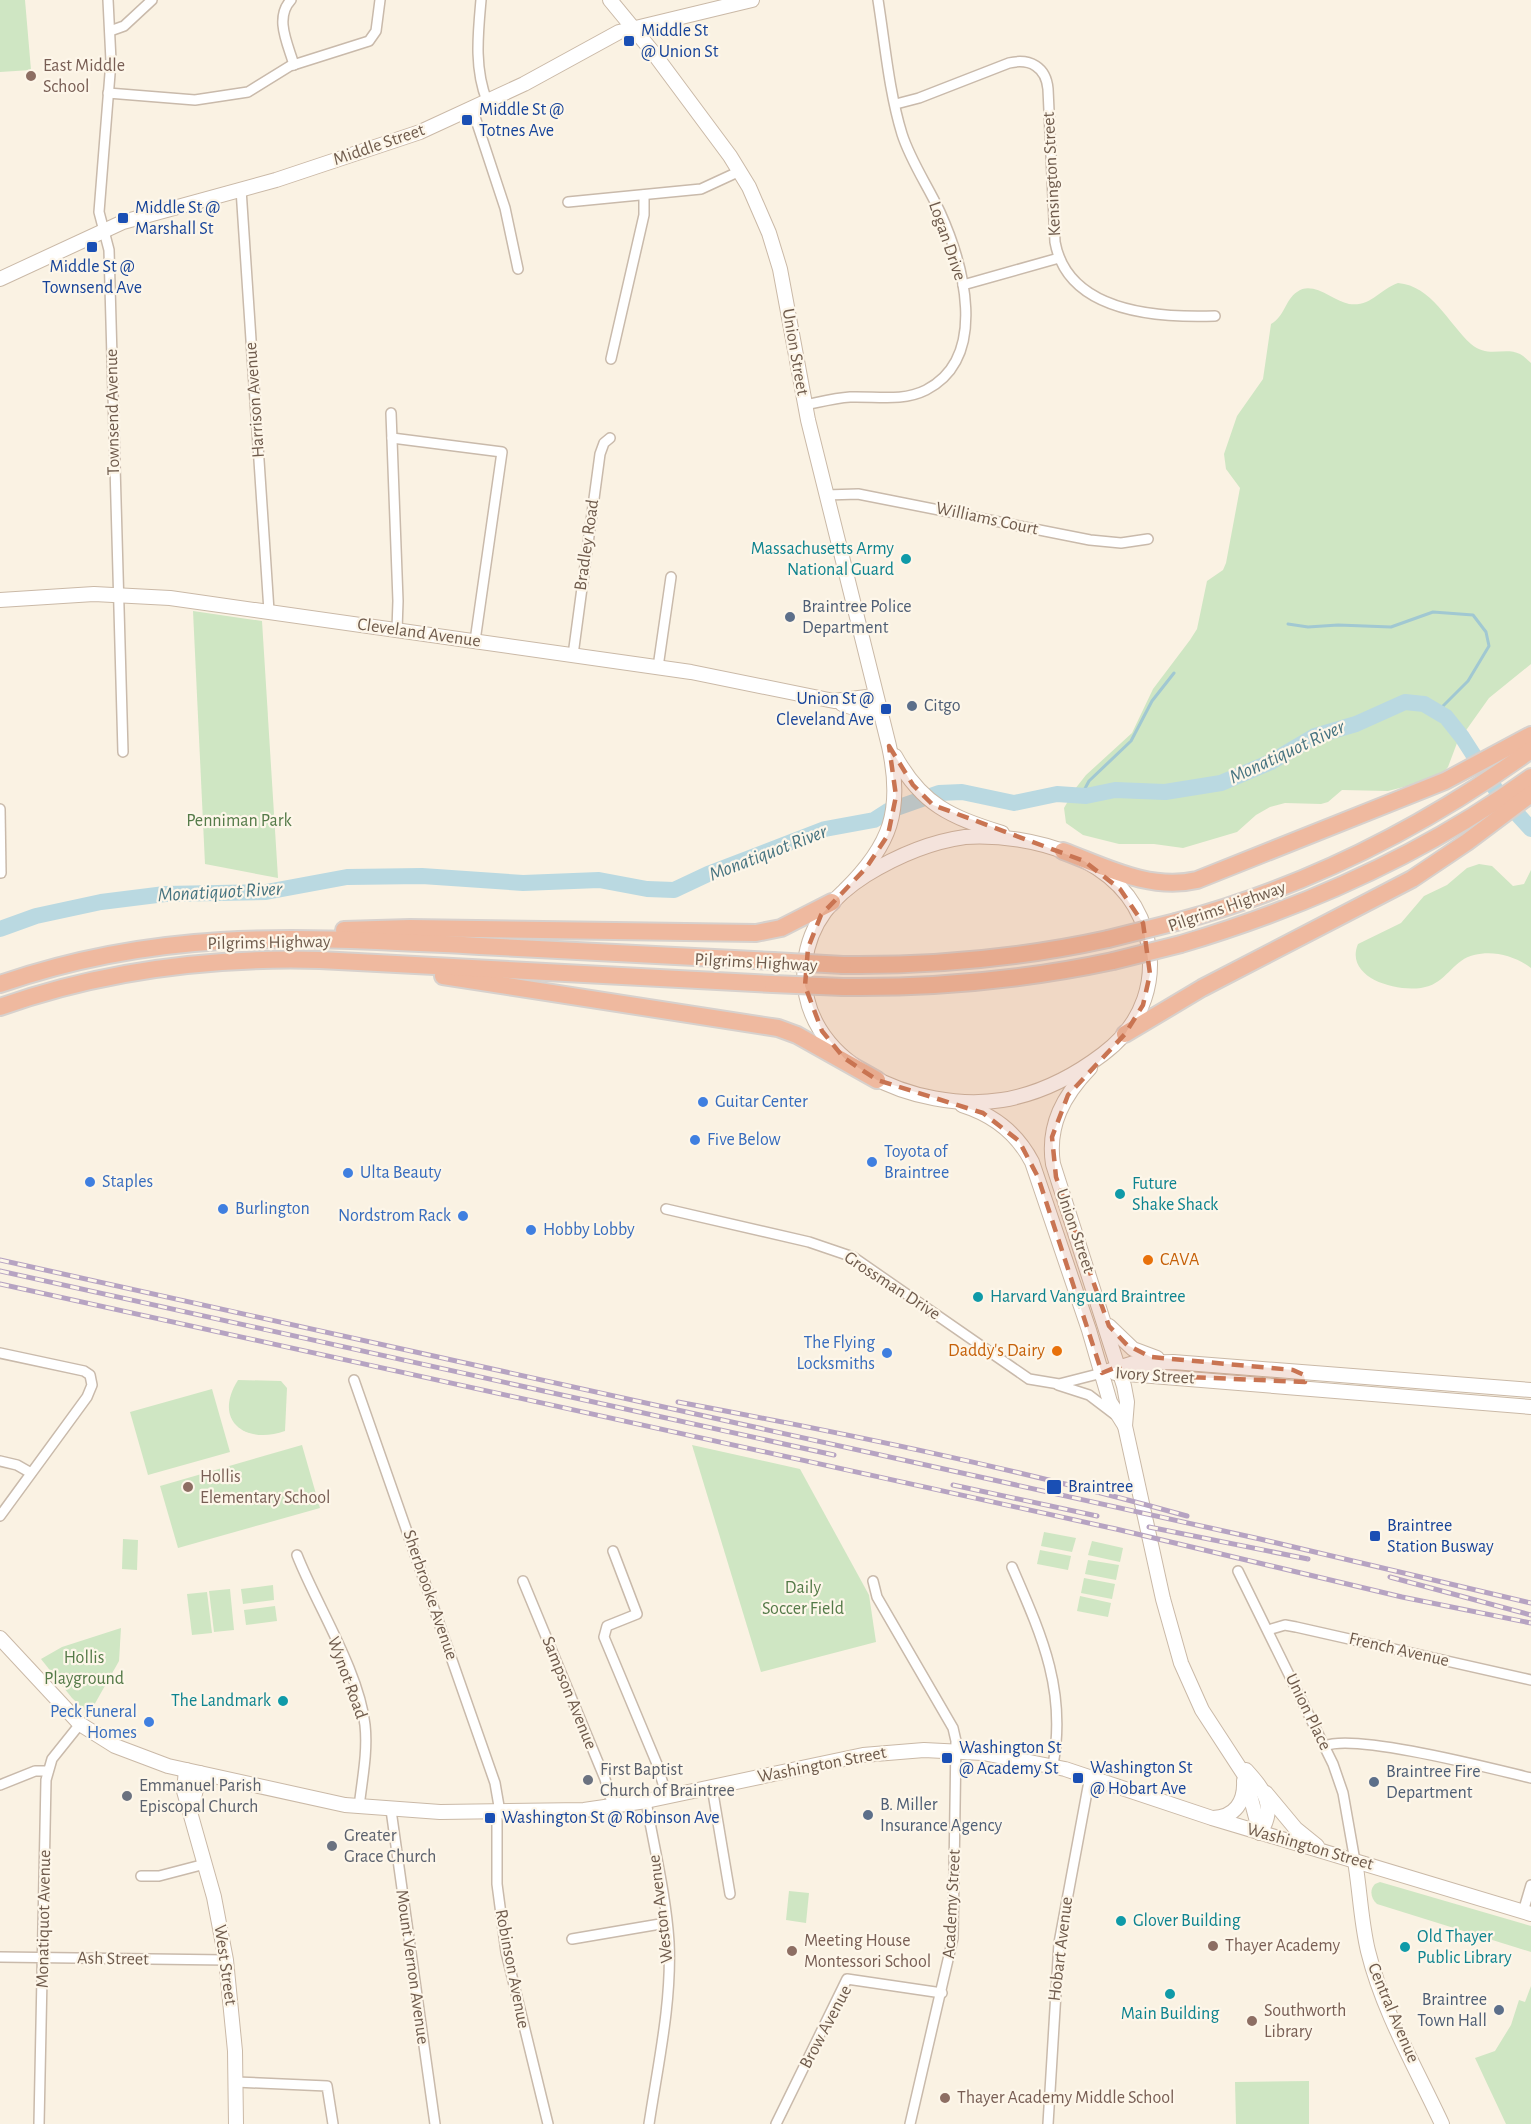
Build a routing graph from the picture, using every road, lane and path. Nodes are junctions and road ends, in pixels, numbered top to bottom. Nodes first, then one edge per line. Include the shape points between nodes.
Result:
1 (108, 0) edge
2 (152, 0) edge
3 (291, 0) edge
4 (380, 0) edge
5 (481, 0) edge
6 (610, 0) edge
7 (750, 0) edge
8 (878, 0) edge
9 (634, 27) junction
10 (110, 31) junction
11 (294, 65) junction
12 (108, 93) junction
13 (487, 101) junction
14 (896, 104) junction
15 (472, 108) junction
16 (740, 171) junction
17 (241, 189) junction
18 (644, 195) junction
19 (568, 201) dead end
20 (104, 230) junction
21 (1059, 258) junction
22 (518, 269) dead end
23 (0, 279) edge
24 (963, 285) junction
25 (1215, 316) dead end
26 (611, 359) dead end
27 (805, 405) junction
28 (391, 413) dead end
29 (392, 438) junction
30 (610, 438) dead end
31 (826, 495) junction
32 (1148, 539) dead end
33 (671, 577) dead end
34 (118, 595) junction
35 (0, 600) edge
36 (269, 611) junction
37 (397, 630) junction
38 (475, 641) junction
39 (573, 655) junction
40 (658, 667) junction
41 (875, 696) junction
42 (834, 701) junction
43 (879, 710) junction
44 (1531, 735) edge
45 (889, 746) junction
46 (1531, 750) edge
47 (123, 752) dead end
48 (1502, 761) junction
49 (1527, 788) edge
50 (0, 809) edge
51 (1030, 840) junction
52 (1063, 851) junction
53 (1, 873) edge
54 (838, 896) junction
55 (244, 938) junction
56 (353, 962) junction
57 (0, 984) edge
58 (0, 1007) edge
59 (1125, 1034) junction
60 (1107, 1050) junction
61 (877, 1080) junction
62 (937, 1100) junction
63 (666, 1209) dead end
64 (1104, 1318) junction
65 (0, 1353) edge
66 (1173, 1362) junction
67 (1120, 1370) junction
68 (1293, 1370) junction
69 (1102, 1373) junction
70 (1207, 1379) junction
71 (354, 1380) dead end
72 (1053, 1384) junction
73 (1531, 1390) edge
74 (1531, 1407) edge
75 (1122, 1422) junction
76 (0, 1461) edge
77 (31, 1473) junction
78 (0, 1516) edge
79 (613, 1551) dead end
80 (297, 1555) dead end
81 (1012, 1567) dead end
82 (1238, 1571) dead end
83 (523, 1581) dead end
84 (873, 1581) dead end
85 (1268, 1630) junction
86 (1, 1642) edge
87 (1531, 1680) edge
88 (80, 1724) junction
89 (1325, 1746) junction
90 (956, 1751) junction
91 (1230, 1752) junction
92 (1053, 1766) junction
93 (48, 1771) junction
94 (193, 1771) junction
95 (1090, 1776) junction
96 (1531, 1778) edge
97 (0, 1785) edge
98 (712, 1787) junction
99 (1264, 1790) junction
100 (667, 1797) junction
101 (646, 1801) junction
102 (613, 1806) junction
103 (359, 1807) junction
104 (391, 1810) junction
105 (498, 1812) junction
106 (1212, 1818) junction
107 (1260, 1833) junction
108 (1326, 1852) junction
109 (1355, 1861) junction
110 (205, 1864) junction
111 (141, 1876) dead end
112 (1531, 1885) edge
113 (730, 1894) dead end
114 (1527, 1913) edge
115 (666, 1923) junction
116 (572, 1939) dead end
117 (0, 1957) edge
118 (43, 1958) junction
119 (226, 1960) junction
120 (942, 1993) junction
121 (236, 2082) junction
122 (39, 2124) edge
123 (236, 2124) edge
124 (333, 2124) edge
125 (435, 2124) edge
126 (548, 2124) edge
127 (649, 2124) edge
128 (776, 2124) edge
129 (910, 2124) edge
130 (1048, 2124) edge
131 (1442, 2124) edge

1 - 10 street, Townsend Avenue
2 - 10 street via 124,26
3 - 11 street via 282,20
4 - 11 street via 376,31 371,39
5 - 13 street via 477,51
6 - 9 main road, Union Street
7 - 9 main road, Middle Street
8 - 14 street, Logan Drive
9 - 13 main road, Middle Street via 603,39
9 - 16 main road, Union Street
10 - 12 street, Townsend Avenue
11 - 12 street via 253,91 207,99
12 - 20 street, Townsend Avenue via 99,206
13 - 15 main road, Middle Street
14 - 21 street, Kensington Street via 1010,63 1029,62 1041,70 1048,89 1054,228
14 - 24 street, Logan Drive via 904,140 950,236
15 - 17 main road, Middle Street via 407,137
15 - 22 street via 505,208
16 - 18 street via 701,189
16 - 27 main road, Union Street via 763,216 778,260
17 - 20 main road, Middle Street
17 - 36 street, Harrison Avenue
18 - 19 street
18 - 26 street via 645,214
20 - 23 main road, Middle Street
20 - 34 street, Townsend Avenue via 109,250
21 - 24 street
21 - 25 street, Kensington Street via 1077,282 1116,305 1158,316
24 - 27 street, Logan Drive via 963,341 952,366 935,384 903,398 849,398
27 - 31 main road, Union Street
28 - 29 street
29 - 37 street
29 - 38 street via 502,452
30 - 39 street, Bradley Road via 600,454
31 - 32 street, Williams Court via 858,494 1090,540 1121,543
31 - 41 main road, Union Street
33 - 40 street
34 - 35 main road, Cleveland Avenue
34 - 36 main road, Cleveland Avenue
34 - 47 street, Townsend Avenue
36 - 37 main road, Cleveland Avenue
37 - 38 main road, Cleveland Avenue
38 - 39 main road, Cleveland Avenue
39 - 40 main road, Cleveland Avenue
40 - 42 main road, Cleveland Avenue
41 - 42 main road, Cleveland Avenue
41 - 43 main road, Union Street
42 - 43 main road, Cleveland Avenue via 863,711
43 - 45 main road, Union Street
44 - 48 highway
45 - 51 main road, Union Street via 913,785 943,811
45 - 54 main road, Union Street via 896,788 890,828 872,860
46 - 48 highway
48 - 52 highway via 1184,883 1148,882
48 - 55 highway, Pilgrims Highway, bridge via 1469,792 1390,837 1309,876 1176,922 1108,939 988,959 843,965 321,938
49 - 56 highway, Pilgrims Highway, bridge via 1344,884 1245,924 1181,944 1050,973 917,986 843,987
49 - 59 highway via 1492,824 1397,887 1202,988
50 - 53 street
51 - 52 main road
51 - 54 main road via 985,837 937,843 891,861
52 - 59 main road via 1094,867 1112,882 1143,923 1150,954 1149,985 1143,1005
54 - 55 highway via 795,922 756,933 387,928
54 - 61 main road, Union Street via 816,924 808,948 807,996 817,1023 832,1044
55 - 57 highway, Pilgrims Highway via 113,953
56 - 58 highway, Pilgrims Highway via 247,960 165,967 76,984
56 - 61 highway via 778,1028
59 - 60 main road
60 - 62 main road via 1068,1076 1020,1096 982,1102
60 - 64 main road, Union Street via 1063,1102 1052,1144 1056,1177
61 - 62 main road, Union Street
62 - 69 main road, Union Street via 990,1116 1024,1148 1038,1177
63 - 72 street, Grossman Drive via 809,1242 853,1257 1013,1371
64 - 66 main road via 1132,1349
64 - 67 main road, Union Street
65 - 77 street via 84,1371 92,1381 87,1397
66 - 67 main road, Ivory Street via 1149,1362
66 - 68 main road, Ivory Street
67 - 69 main road, Ivory Street
67 - 70 main road, Ivory Street
67 - 75 main road, Union Street via 1127,1402
68 - 70 main road via 1304,1375 1305,1382
68 - 73 main road, Ivory Street
69 - 72 street, Grossman Drive
69 - 75 main road, Union Street via 1110,1402
70 - 74 main road, Ivory Street
71 - 105 street, Sherbrooke Avenue via 495,1783
72 - 75 street via 1089,1395
75 - 91 main road, Union Street via 1181,1663 1202,1710
76 - 77 street
77 - 78 street
79 - 100 street via 637,1614 610,1624 603,1634
80 - 103 street, Wynot Road via 349,1670 363,1712 366,1750
81 - 92 street via 1041,1636 1055,1686 1058,1731
82 - 85 street, Union Place
83 - 102 street, Sampson Avenue
84 - 90 street, Academy Street via 877,1597 953,1728
85 - 87 street, French Avenue via 1290,1626
85 - 89 street, Union Place
86 - 88 main road, Washington Street
88 - 93 street, Monatiquot Avenue via 52,1759
88 - 94 main road, Washington Street via 125,1751
89 - 96 street via 1351,1742
89 - 109 street, Union Place via 1340,1783
90 - 92 main road, Washington Street via 1011,1756
90 - 98 main road, Washington Street via 863,1755
90 - 120 street, Academy Street via 955,1919
91 - 99 main road, Union Street
91 - 106 main road via 1244,1777 1242,1801 1228,1815
91 - 107 main road, Union Street via 1248,1782
92 - 95 main road, Washington Street
93 - 97 street
93 - 118 street, Monatiquot Avenue
94 - 103 main road, Washington Street
94 - 110 main road, West Street via 184,1786
95 - 106 main road, Washington Street
95 - 130 street, Hobart Avenue via 1059,1943
98 - 100 main road, Washington Street
98 - 113 street
99 - 107 main road via 1268,1811
99 - 108 main road, Union Street via 1296,1829
100 - 101 main road, Washington Street
101 - 102 main road, Washington Street
101 - 115 street, Weston Avenue
102 - 105 main road, Washington Street via 562,1812
103 - 104 main road, Washington Street
104 - 105 main road, Washington Street
104 - 125 street, Mount Vernon Avenue
105 - 126 street, Robinson Avenue via 497,1884 504,1942
106 - 107 main road, Washington Street
107 - 108 main road, Washington Street
108 - 109 main road, Washington Street
109 - 114 main road, Washington Street
109 - 131 main road, Central Avenue via 1365,1937 1375,1975
110 - 111 street via 159,1876
110 - 119 main road, West Street
112 - 114 street
115 - 116 street
115 - 127 street, Weston Avenue via 667,2002
117 - 118 street, Ash Street
118 - 119 street, Ash Street
118 - 122 street, Monatiquot Avenue
119 - 121 main road, West Street
120 - 128 street, Brow Avenue via 848,1979
120 - 129 street, Academy Street
121 - 123 main road, West Street
121 - 124 street via 327,2086

